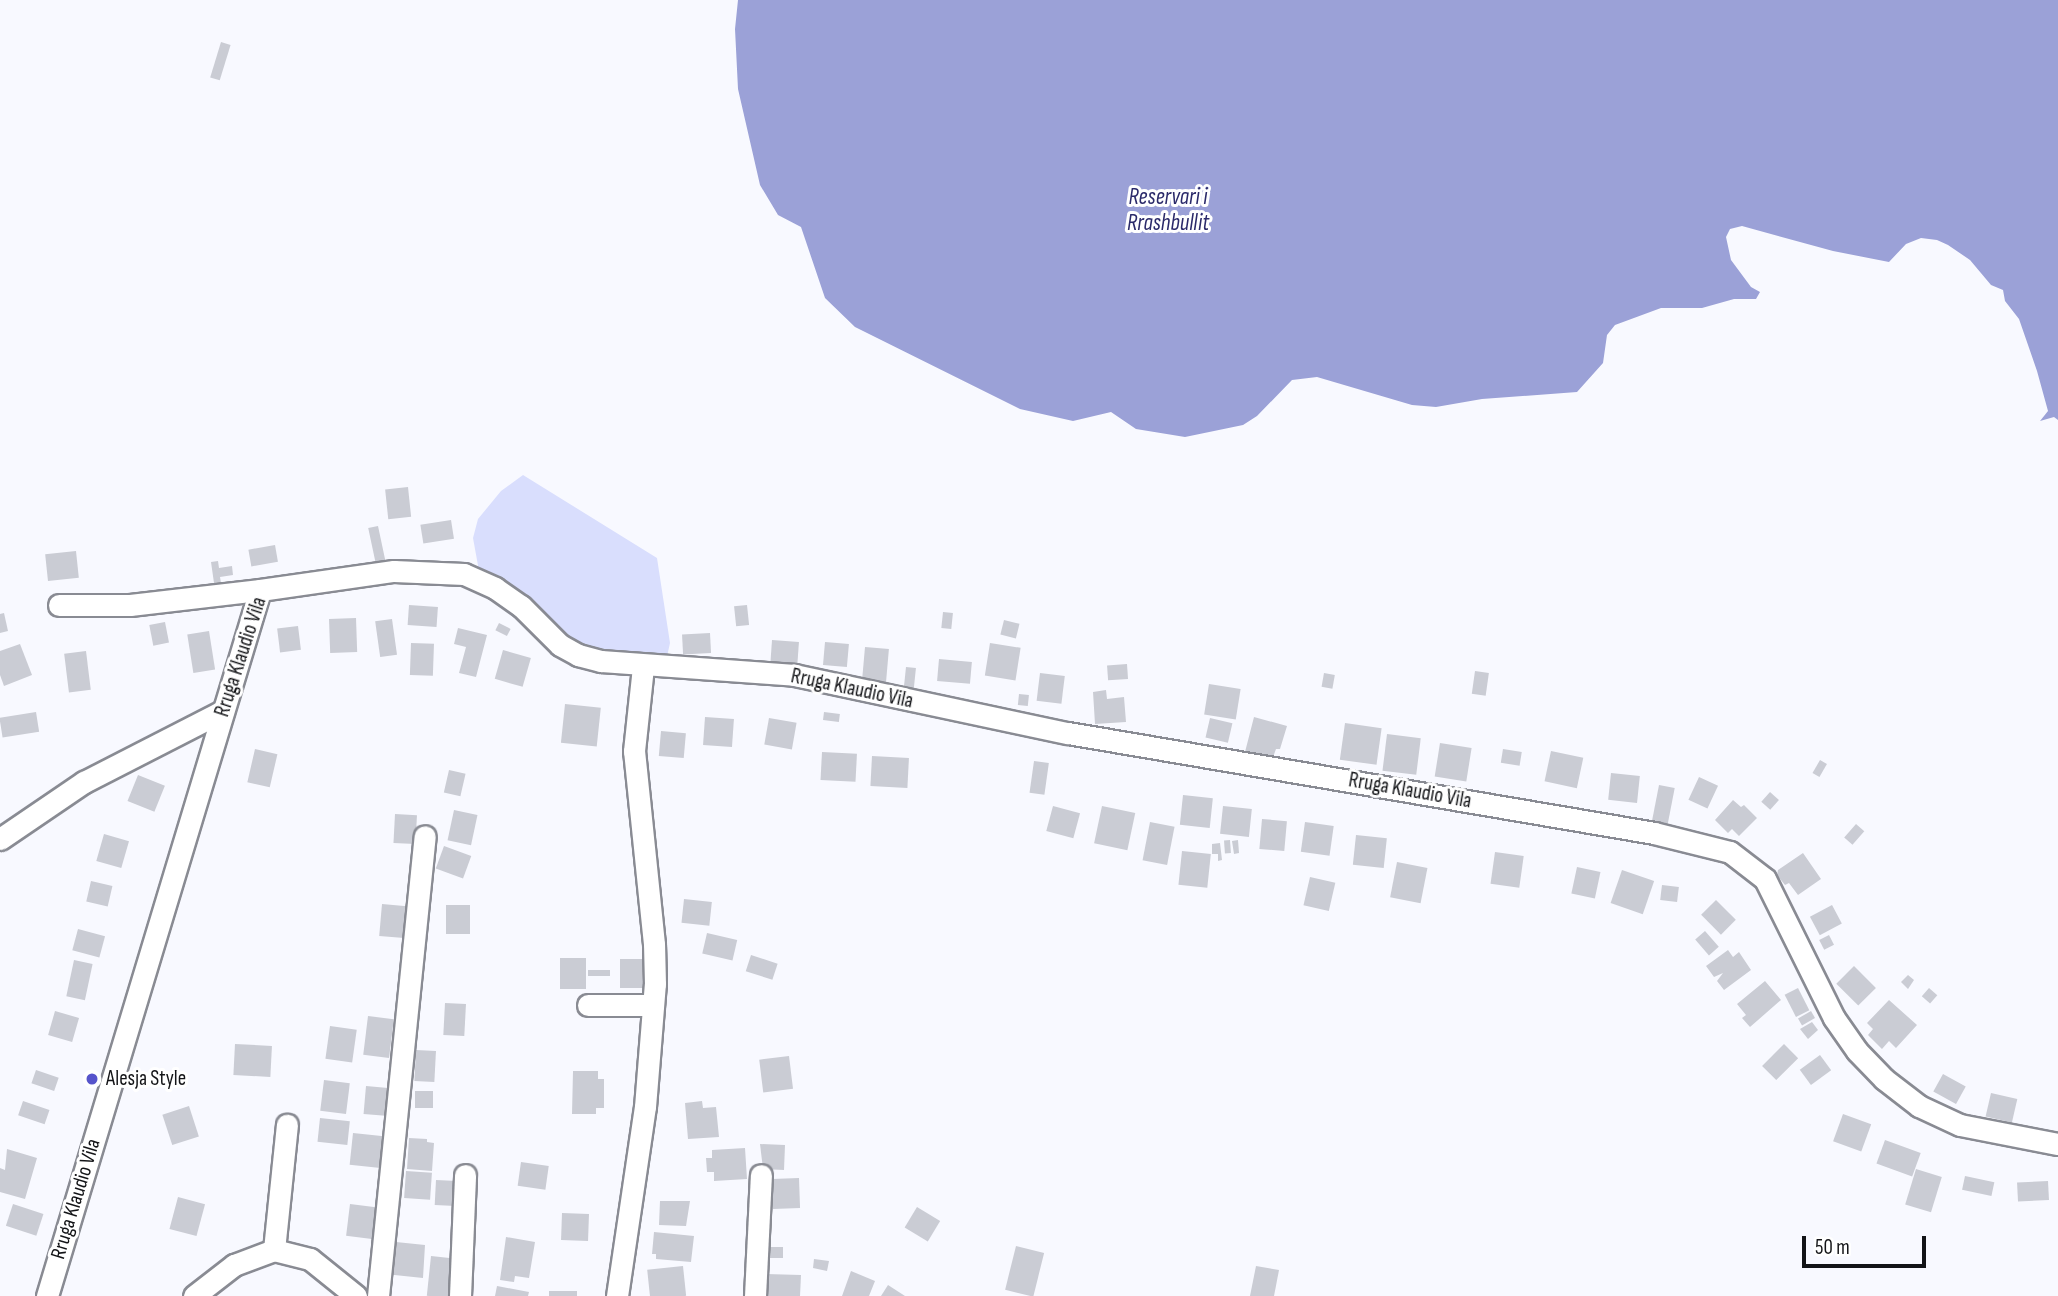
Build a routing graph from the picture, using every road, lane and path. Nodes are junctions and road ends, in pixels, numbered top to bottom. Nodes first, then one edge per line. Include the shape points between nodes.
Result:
1 (260, 590) junction
2 (59, 605) dead end
3 (643, 667) junction
4 (223, 711) junction
5 (425, 836) dead end
6 (0, 839) edge
7 (588, 1005) dead end
8 (653, 1006) junction
9 (287, 1125) dead end
10 (2058, 1144) edge
11 (465, 1175) dead end
12 (761, 1175) dead end
13 (274, 1250) junction
14 (47, 1296) edge
15 (194, 1296) edge
16 (356, 1296) edge
17 (378, 1296) edge
18 (460, 1296) edge
19 (617, 1296) edge
20 (755, 1296) edge

1 - 2 street via 130,605
1 - 3 street, Rruga Klaudio Vila via 394,570 464,575 521,606 560,645 578,655
1 - 4 street, Rruga Klaudio Vila
3 - 8 street via 634,751 654,944
3 - 10 street, Rruga Klaudio Vila via 794,675 1068,733 1654,833 1730,852 1765,879 1834,1018 1884,1079 1919,1106 1960,1125
4 - 6 street via 85,782
4 - 14 street, Rruga Klaudio Vila
5 - 17 street
7 - 8 street
8 - 19 street via 645,1107
9 - 13 street
11 - 18 street
12 - 20 street
13 - 15 street via 234,1265
13 - 16 street via 310,1259

